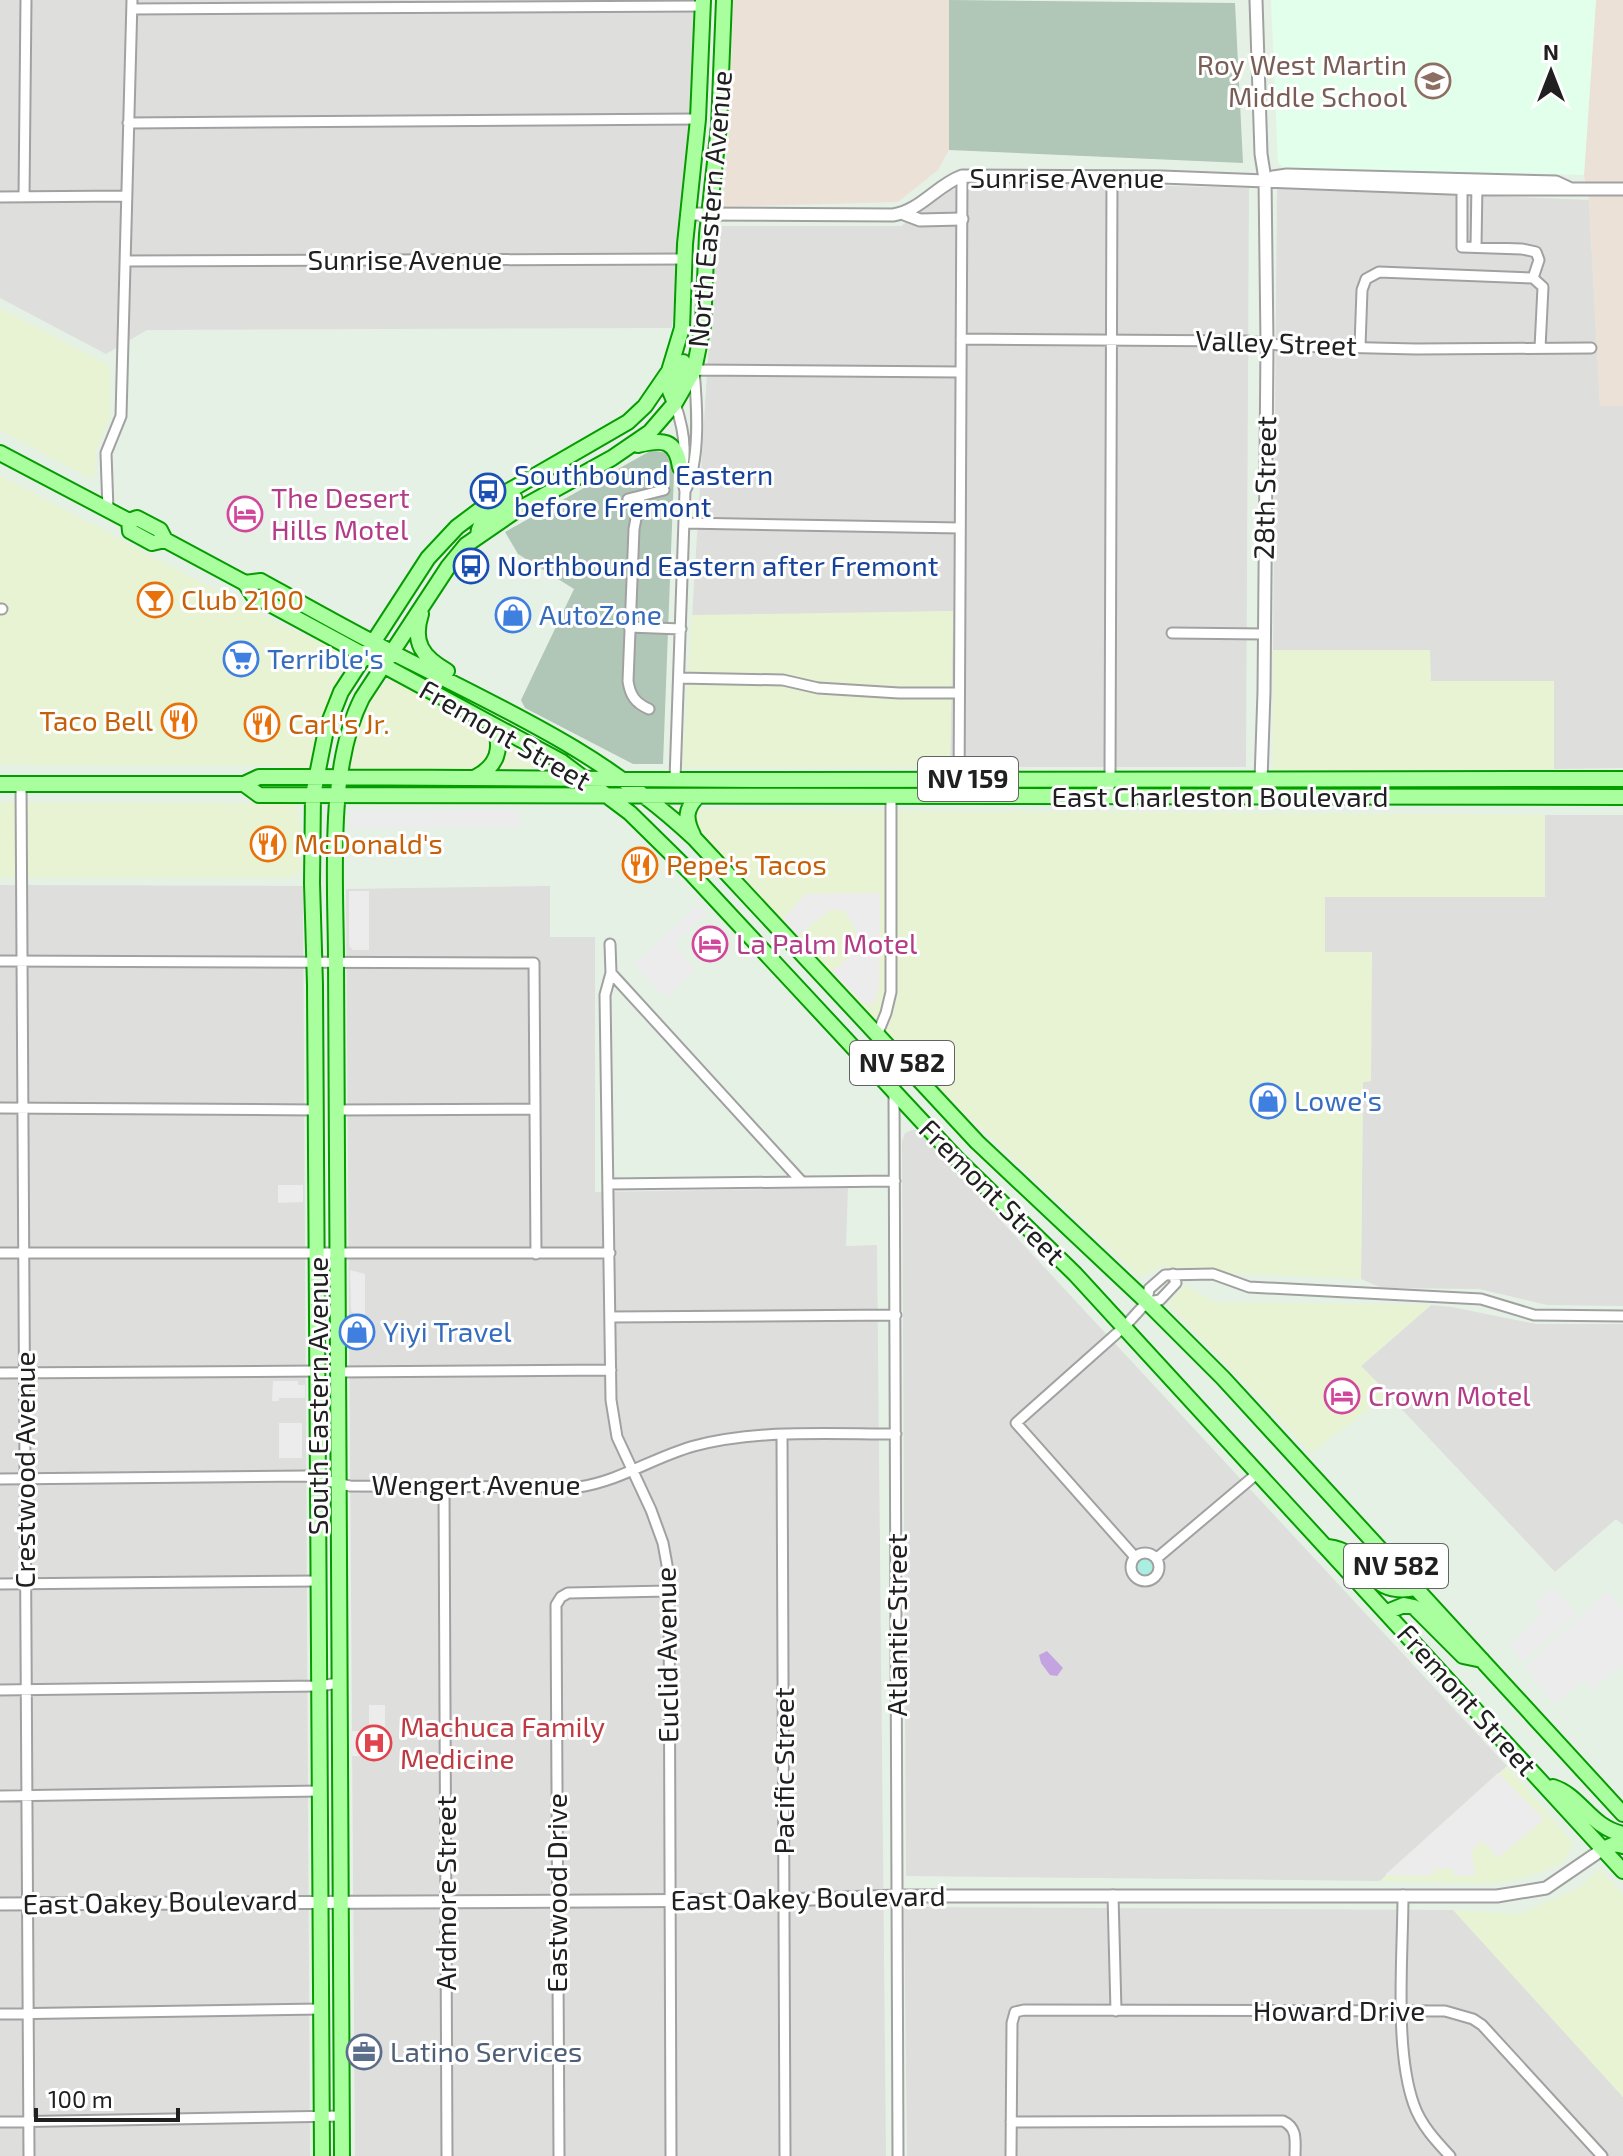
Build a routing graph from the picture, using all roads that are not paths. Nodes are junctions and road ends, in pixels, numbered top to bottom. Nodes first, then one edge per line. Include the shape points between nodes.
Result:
1 (26, 0) edge
2 (724, 0) edge
3 (1256, 0) edge
4 (1263, 0) edge
5 (703, 3) edge
6 (132, 4) edge
7 (1261, 32) junction
8 (698, 119) junction
9 (128, 123) junction
10 (962, 176) junction
11 (1112, 177) junction
12 (1265, 179) junction
13 (1462, 184) junction
14 (1476, 184) junction
15 (1623, 189) edge
16 (127, 196) junction
17 (0, 197) edge
18 (24, 197) junction
19 (687, 214) junction
20 (709, 214) junction
21 (904, 214) junction
22 (962, 219) junction
23 (1476, 247) junction
24 (684, 259) junction
25 (126, 261) junction
26 (1533, 278) junction
27 (682, 319) junction
28 (961, 339) junction
29 (1111, 339) junction
30 (1267, 344) junction
31 (1360, 346) junction
32 (1540, 348) junction
33 (1591, 348) dead end
34 (694, 370) junction
35 (961, 372) junction
36 (675, 403) junction
37 (626, 449) junction
38 (0, 453) edge
39 (557, 464) junction
40 (680, 467) junction
41 (664, 490) dead end
42 (685, 491) junction
43 (640, 497) junction
44 (628, 499) dead end
45 (108, 510) junction
46 (684, 523) junction
47 (960, 528) junction
48 (478, 535) junction
49 (427, 597) junction
50 (629, 627) junction
51 (681, 629) junction
52 (1172, 633) dead end
53 (1264, 634) junction
54 (369, 649) junction
55 (387, 659) junction
56 (679, 678) junction
57 (468, 689) junction
58 (959, 693) junction
59 (649, 709) dead end
60 (494, 726) junction
61 (315, 777) junction
62 (476, 777) junction
63 (583, 777) junction
64 (340, 778) junction
65 (623, 778) junction
66 (675, 779) junction
67 (959, 779) junction
68 (1466, 779) junction
69 (1623, 779) edge
70 (1110, 780) junction
71 (1261, 780) junction
72 (0, 784) edge
73 (21, 784) junction
74 (244, 784) junction
75 (313, 795) junction
76 (339, 795) junction
77 (610, 796) junction
78 (648, 796) junction
79 (698, 796) junction
80 (891, 796) junction
81 (959, 796) junction
82 (1108, 796) junction
83 (1256, 796) junction
84 (1436, 797) junction
85 (1497, 797) junction
86 (1623, 797) edge
87 (695, 839) junction
88 (610, 944) dead end
89 (0, 961) edge
90 (22, 961) junction
91 (315, 961) junction
92 (336, 962) junction
93 (611, 973) junction
94 (877, 1035) junction
95 (894, 1094) junction
96 (0, 1108) edge
97 (23, 1108) junction
98 (535, 1109) junction
99 (316, 1110) junction
100 (337, 1110) junction
101 (895, 1181) junction
102 (802, 1182) junction
103 (608, 1184) junction
104 (0, 1253) edge
105 (24, 1253) junction
106 (610, 1253) junction
107 (317, 1254) junction
108 (337, 1254) junction
109 (536, 1254) junction
110 (1147, 1302) junction
111 (896, 1315) junction
112 (1623, 1316) edge
113 (610, 1317) junction
114 (1125, 1326) junction
115 (611, 1370) junction
116 (318, 1371) junction
117 (338, 1372) junction
118 (0, 1373) edge
119 (25, 1373) junction
120 (896, 1434) junction
121 (782, 1435) junction
122 (631, 1471) junction
123 (1259, 1472) junction
124 (0, 1479) edge
125 (25, 1479) junction
126 (318, 1479) junction
127 (338, 1484) junction
128 (444, 1487) junction
129 (1327, 1547) junction
130 (1135, 1557) junction
131 (1157, 1558) junction
132 (319, 1581) junction
133 (0, 1584) edge
134 (26, 1584) junction
135 (1416, 1588) junction
136 (669, 1591) junction
137 (1387, 1612) junction
138 (1482, 1660) junction
139 (339, 1683) junction
140 (319, 1686) junction
141 (0, 1690) edge
142 (26, 1690) junction
143 (1545, 1785) junction
144 (320, 1791) junction
145 (0, 1796) edge
146 (27, 1796) junction
147 (1623, 1814) edge
148 (1623, 1834) edge
149 (1623, 1846) edge
150 (1603, 1849) junction
151 (1623, 1871) edge
152 (1113, 1895) junction
153 (1403, 1895) junction
154 (897, 1896) junction
155 (557, 1900) junction
156 (670, 1900) junction
157 (784, 1900) junction
158 (321, 1901) junction
159 (341, 1901) junction
160 (446, 1901) junction
161 (28, 1903) junction
162 (0, 1904) edge
163 (321, 2009) junction
164 (1116, 2011) junction
165 (1403, 2011) junction
166 (0, 2014) edge
167 (29, 2014) junction
168 (342, 2116) junction
169 (322, 2117) junction
170 (29, 2121) junction
171 (0, 2122) edge
172 (1011, 2122) junction
173 (29, 2156) edge
174 (322, 2156) edge
175 (342, 2156) edge
176 (447, 2156) edge
177 (559, 2156) edge
178 (671, 2156) edge
179 (785, 2156) edge
180 (898, 2156) edge
181 (1011, 2156) edge
182 (1295, 2156) edge
183 (1450, 2156) edge
184 (1602, 2156) edge

1 - 18 street
2 - 20 main road, North Eastern Avenue
3 - 7 street, 28th Street
4 - 7 street, 28th Street
5 - 6 street
5 - 8 main road, North Eastern Avenue
6 - 9 street
7 - 12 street, 28th Street
8 - 9 street
8 - 19 main road, North Eastern Avenue
9 - 16 street
10 - 11 street, Sunrise Avenue
10 - 21 street, Sunrise Avenue
10 - 22 street
11 - 12 street, Sunrise Avenue
11 - 29 street
12 - 13 street, Sunrise Avenue
12 - 30 street, 28th Street
13 - 14 street, Sunrise Avenue
13 - 23 street via 1462,247
14 - 15 street, Sunrise Avenue via 1556,191
14 - 23 street
16 - 18 street
16 - 25 street
17 - 18 street
19 - 20 street
19 - 24 main road, North Eastern Avenue
20 - 21 street
20 - 34 main road, North Eastern Avenue via 702,338
21 - 22 street via 920,220
22 - 28 street
23 - 26 street via 1536,252
24 - 25 street, Sunrise Avenue
24 - 27 main road, North Eastern Avenue
25 - 45 street via 121,416 106,453
26 - 31 street via 1387,271 1371,275 1362,290
26 - 32 street via 1543,287
27 - 36 main road via 688,347 670,391
27 - 39 main road, North Eastern Avenue via 674,360 645,406 628,422
28 - 29 street, Valley Street
28 - 35 street
29 - 30 street, Valley Street
29 - 70 street
30 - 31 street, Valley Street
30 - 53 street, 28th Street
31 - 32 street, Valley Street
32 - 33 street, Valley Street
34 - 35 street
34 - 36 main road, North Eastern Avenue
34 - 42 street via 693,477
35 - 47 street
36 - 37 main road, North Eastern Avenue via 650,432
36 - 40 street via 684,448
37 - 40 main road via 664,442 676,450
37 - 48 main road, North Eastern Avenue
38 - 45 main road, Fremont Street
39 - 48 main road via 488,515
39 - 54 main road, North Eastern Avenue via 493,500 447,537
40 - 42 street
41 - 43 street
42 - 46 street
43 - 44 street
43 - 50 street
45 - 54 main road, Fremont Street via 160,530 165,540 245,583 253,595
46 - 47 street
46 - 51 street
47 - 58 street
48 - 49 main road, North Eastern Avenue
49 - 55 main road, North Eastern Avenue
49 - 57 main road via 418,625 419,646 428,660
50 - 51 street
50 - 59 street via 630,692
51 - 56 street
52 - 53 street
53 - 71 street, 28th Street
54 - 55 main road, Fremont Street
54 - 61 main road, South Eastern Avenue via 333,710
55 - 57 main road, Fremont Street
55 - 60 main road, Fremont Street
55 - 64 main road, South Eastern Avenue via 353,717
56 - 58 street
56 - 66 street
57 - 65 main road, Fremont Street
58 - 67 street
60 - 62 main road via 499,745 495,762
60 - 63 main road, Fremont Street
61 - 64 main road, East Charleston Boulevard
61 - 74 main road, East Charleston Boulevard via 259,777
61 - 75 main road, South Eastern Avenue
62 - 63 main road, East Charleston Boulevard
62 - 64 main road, East Charleston Boulevard
63 - 65 main road, East Charleston Boulevard
63 - 77 main road, Fremont Street / NV 582
64 - 76 main road, South Eastern Avenue
65 - 66 main road, East Charleston Boulevard
65 - 78 main road, Fremont Street / NV 582
66 - 67 main road, East Charleston Boulevard / NV 159
67 - 70 main road, East Charleston Boulevard / NV 159
67 - 81 street
68 - 69 main road, East Charleston Boulevard / NV 159
68 - 71 main road, East Charleston Boulevard / NV 159
68 - 84 main road
68 - 85 main road
70 - 71 main road, East Charleston Boulevard / NV 159
70 - 82 street
71 - 83 street, 28th Street
72 - 73 main road, East Charleston Boulevard
73 - 74 main road, East Charleston Boulevard
73 - 90 street, Crestwood Avenue
74 - 75 main road, East Charleston Boulevard via 259,795
75 - 76 main road, East Charleston Boulevard
75 - 91 main road, South Eastern Avenue
76 - 77 main road, East Charleston Boulevard
76 - 92 main road, South Eastern Avenue
77 - 78 main road, East Charleston Boulevard
77 - 95 main road, Fremont Street / NV 582 via 691,873
78 - 79 main road, East Charleston Boulevard
78 - 87 main road, Fremont Street / NV 582
79 - 80 main road, East Charleston Boulevard / NV 159
79 - 87 main road via 687,813
80 - 81 main road, East Charleston Boulevard / NV 159
80 - 94 street via 891,992
81 - 82 main road, East Charleston Boulevard / NV 159
82 - 83 main road, East Charleston Boulevard / NV 159
83 - 84 main road, East Charleston Boulevard / NV 159
84 - 85 main road, East Charleston Boulevard / NV 159
85 - 86 main road, East Charleston Boulevard / NV 159
87 - 94 main road, Fremont Street / NV 582
88 - 93 street, Euclid Avenue
89 - 90 street
90 - 91 street
90 - 97 street, Crestwood Avenue
91 - 92 street
91 - 99 main road, South Eastern Avenue
92 - 98 street via 534,963
92 - 100 main road, South Eastern Avenue
93 - 102 street
93 - 103 street, Euclid Avenue via 605,995
94 - 110 main road, Fremont Street / NV 582 via 977,1142
95 - 101 street, Atlantic Street
95 - 114 main road, Fremont Street / NV 582
96 - 97 street
97 - 99 street
97 - 105 street, Crestwood Avenue
98 - 100 street
98 - 109 street
99 - 107 main road, South Eastern Avenue
100 - 108 main road, South Eastern Avenue
101 - 102 street
101 - 111 street, Atlantic Street
102 - 103 street
103 - 106 street, Euclid Avenue
104 - 105 street
105 - 107 street
105 - 119 street, Crestwood Avenue
106 - 109 street
106 - 113 street, Euclid Avenue
107 - 108 street
107 - 116 main road, South Eastern Avenue
108 - 109 street
108 - 117 main road, South Eastern Avenue
110 - 112 street via 1149,1289 1165,1275 1213,1274 1249,1287 1481,1299 1534,1315
110 - 114 street
110 - 135 main road, Fremont Street / NV 582
111 - 113 street
111 - 120 street, Atlantic Street
113 - 115 street, Euclid Avenue
114 - 123 main road, Fremont Street / NV 582
114 - 130 street via 1016,1423
115 - 117 street
115 - 122 street, Euclid Avenue via 617,1437
116 - 119 street
116 - 126 main road, South Eastern Avenue
117 - 127 main road, South Eastern Avenue
118 - 119 street
119 - 125 street, Crestwood Avenue
120 - 121 street, Wengert Avenue
120 - 154 street, Atlantic Street
121 - 122 street, Wengert Avenue via 694,1446
121 - 157 street, Pacific Street
122 - 128 street, Wengert Avenue via 579,1487
122 - 136 street, Euclid Avenue via 663,1543
123 - 129 main road, Fremont Street / NV 582
123 - 131 street
124 - 125 street, Wengert Avenue
125 - 126 street, Wengert Avenue
125 - 134 street, Crestwood Avenue
126 - 127 street, Wengert Avenue
126 - 132 main road, South Eastern Avenue
127 - 128 street, Wengert Avenue
127 - 139 main road, South Eastern Avenue
128 - 160 street, Ardmore Street
129 - 135 main road via 1349,1553 1388,1589
129 - 137 main road, Fremont Street / NV 582
130 - 131 street via 1144,1552
130 - 131 street via 1131,1572 1142,1581 1156,1577
132 - 134 street
132 - 140 main road, South Eastern Avenue
133 - 134 street
134 - 142 street, Crestwood Avenue
135 - 138 main road, Fremont Street / NV 582
136 - 155 street, Eastwood Drive via 568,1593 556,1605
136 - 156 street, Euclid Avenue
137 - 138 main road via 1414,1607 1463,1656
137 - 143 main road, Fremont Street / NV 582
138 - 147 main road, Fremont Street / NV 582
139 - 140 street
139 - 159 main road, South Eastern Avenue
140 - 142 street
140 - 144 main road, South Eastern Avenue
141 - 142 street
142 - 146 street, Crestwood Avenue
143 - 148 main road via 1558,1787 1600,1825
143 - 150 main road, Fremont Street / NV 582
144 - 146 street
144 - 158 main road, South Eastern Avenue
145 - 146 street
146 - 161 street, Crestwood Avenue
149 - 150 main road
150 - 151 main road, Fremont Street / NV 582
150 - 153 street, East Oakey Boulevard via 1546,1888 1497,1896
152 - 153 street, East Oakey Boulevard
152 - 154 street, East Oakey Boulevard
152 - 164 street
153 - 165 street
154 - 157 street, East Oakey Boulevard
154 - 180 street, Atlantic Street
155 - 156 street, East Oakey Boulevard
155 - 160 street, East Oakey Boulevard
155 - 177 street, Eastwood Drive
156 - 157 street, East Oakey Boulevard
156 - 178 street, Euclid Avenue
157 - 179 street, Pacific Street
158 - 159 street, East Oakey Boulevard
158 - 161 street, East Oakey Boulevard
158 - 163 main road, South Eastern Avenue
159 - 160 street, East Oakey Boulevard
159 - 168 main road, South Eastern Avenue
160 - 176 street, Ardmore Street
161 - 162 street, East Oakey Boulevard
161 - 167 street, Crestwood Avenue
163 - 167 street
163 - 169 main road, South Eastern Avenue
164 - 165 street, Howard Drive
164 - 172 street, Howard Drive via 1015,2012
165 - 183 street via 1405,2074 1415,2108
165 - 184 street, Howard Drive via 1445,2011 1482,2025
166 - 167 street
167 - 170 street, Crestwood Avenue
168 - 169 street
168 - 175 main road, South Eastern Avenue
169 - 170 street
169 - 174 main road, South Eastern Avenue
170 - 171 street
170 - 173 street, Crestwood Avenue
172 - 181 street
172 - 182 street via 1283,2121 1295,2133

